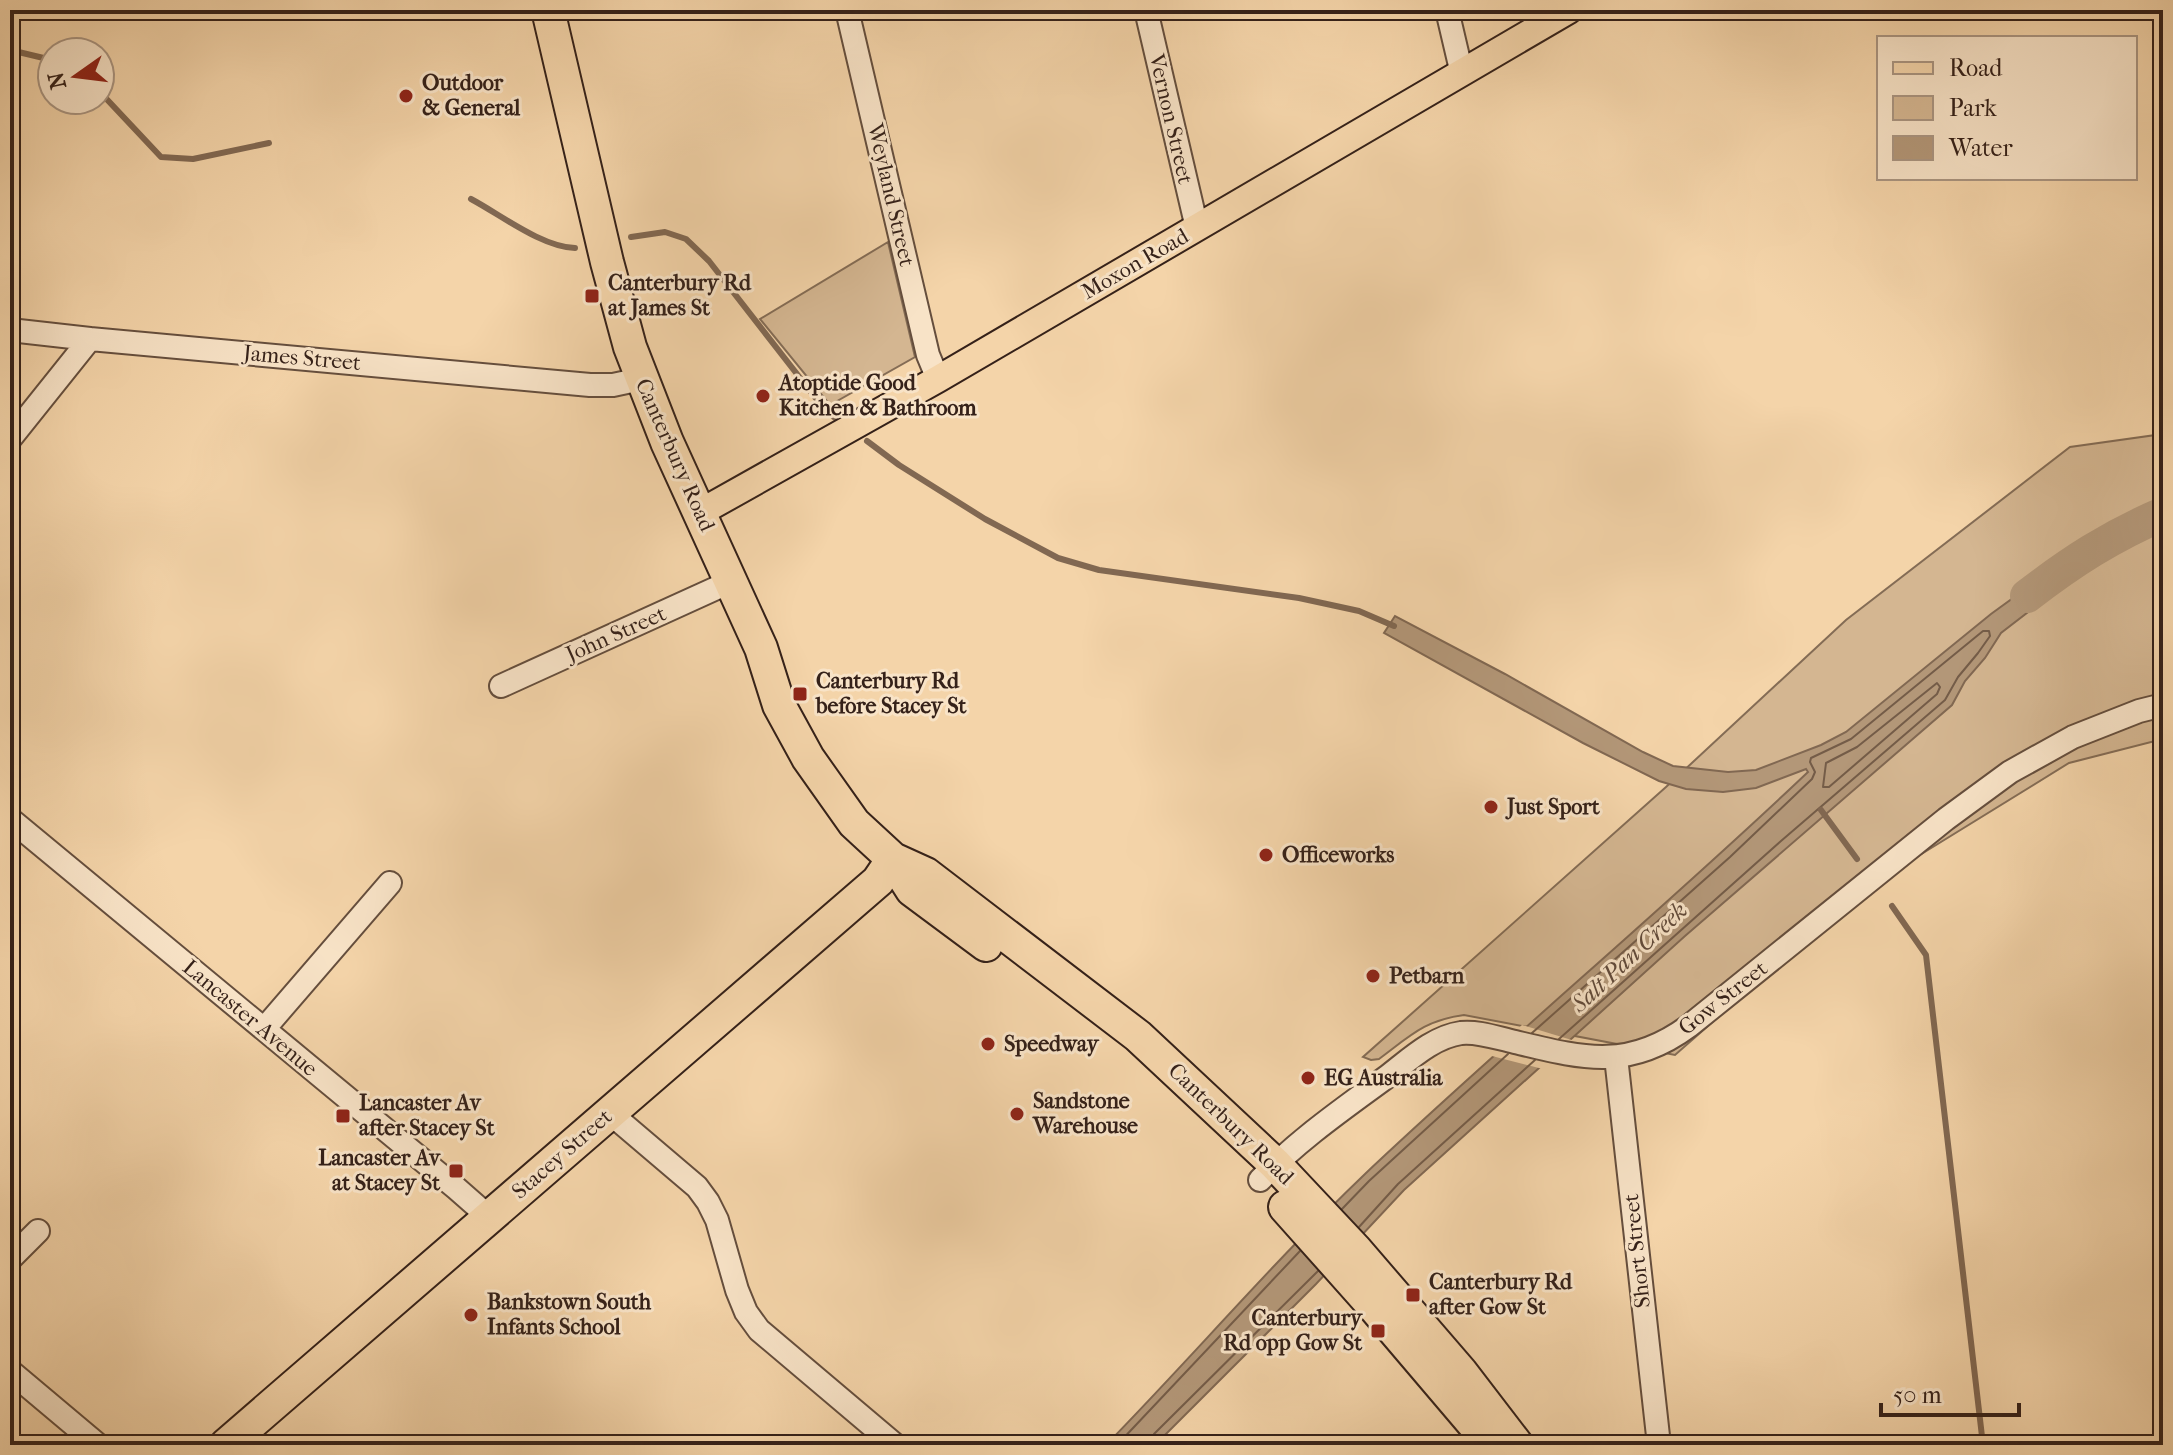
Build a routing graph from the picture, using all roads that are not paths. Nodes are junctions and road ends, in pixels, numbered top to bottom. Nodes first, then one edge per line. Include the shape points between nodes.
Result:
1 (548, 10) edge
2 (847, 10) edge
3 (1146, 10) edge
4 (1447, 10) edge
5 (1569, 10) edge
6 (1462, 74) junction
7 (1197, 228) junction
8 (10, 330) edge
9 (90, 339) junction
10 (641, 379) junction
11 (938, 379) junction
12 (10, 439) edge
13 (699, 513) junction
14 (732, 581) junction
15 (501, 686) dead end
16 (2163, 705) edge
17 (10, 819) edge
18 (893, 859) junction
19 (390, 883) dead end
20 (264, 1029) junction
21 (1616, 1057) junction
22 (610, 1113) junction
23 (1268, 1172) junction
24 (489, 1217) junction
25 (38, 1231) dead end
26 (10, 1259) edge
27 (10, 1371) edge
28 (1493, 1444) edge
29 (98, 1445) edge
30 (226, 1445) edge
31 (895, 1445) edge
32 (1659, 1445) edge

1 - 10 highway, Canterbury Road via 621,317
2 - 11 street, Weyland Street
3 - 7 street, Vernon Street
4 - 6 street
5 - 6 main road, Moxon Road
6 - 7 main road, Moxon Road
7 - 11 main road, Moxon Road
8 - 9 street, James Street
9 - 10 street, James Street via 590,385
9 - 12 street
10 - 13 highway, Canterbury Road
11 - 13 main road, Moxon Road
13 - 14 highway, Canterbury Road
14 - 15 street, John Street
14 - 18 highway, Canterbury Road via 779,705 808,758 854,823
16 - 21 street, Gow Street via 2073,737 2010,772 1679,1033 1649,1049
17 - 20 street, Lancaster Avenue
18 - 22 highway, Stacey Street via 878,881
18 - 23 highway, Canterbury Road via 926,874 1128,1028
19 - 20 street
20 - 24 street, Lancaster Avenue
21 - 23 street, Gow Street via 1587,1057 1460,1034 1431,1045
21 - 32 street, Short Street
22 - 24 highway, Stacey Street
22 - 31 street via 708,1202 737,1290 759,1330
23 - 28 highway, Canterbury Road via 1461,1372
24 - 30 highway, Stacey Street
25 - 26 street
27 - 29 street

